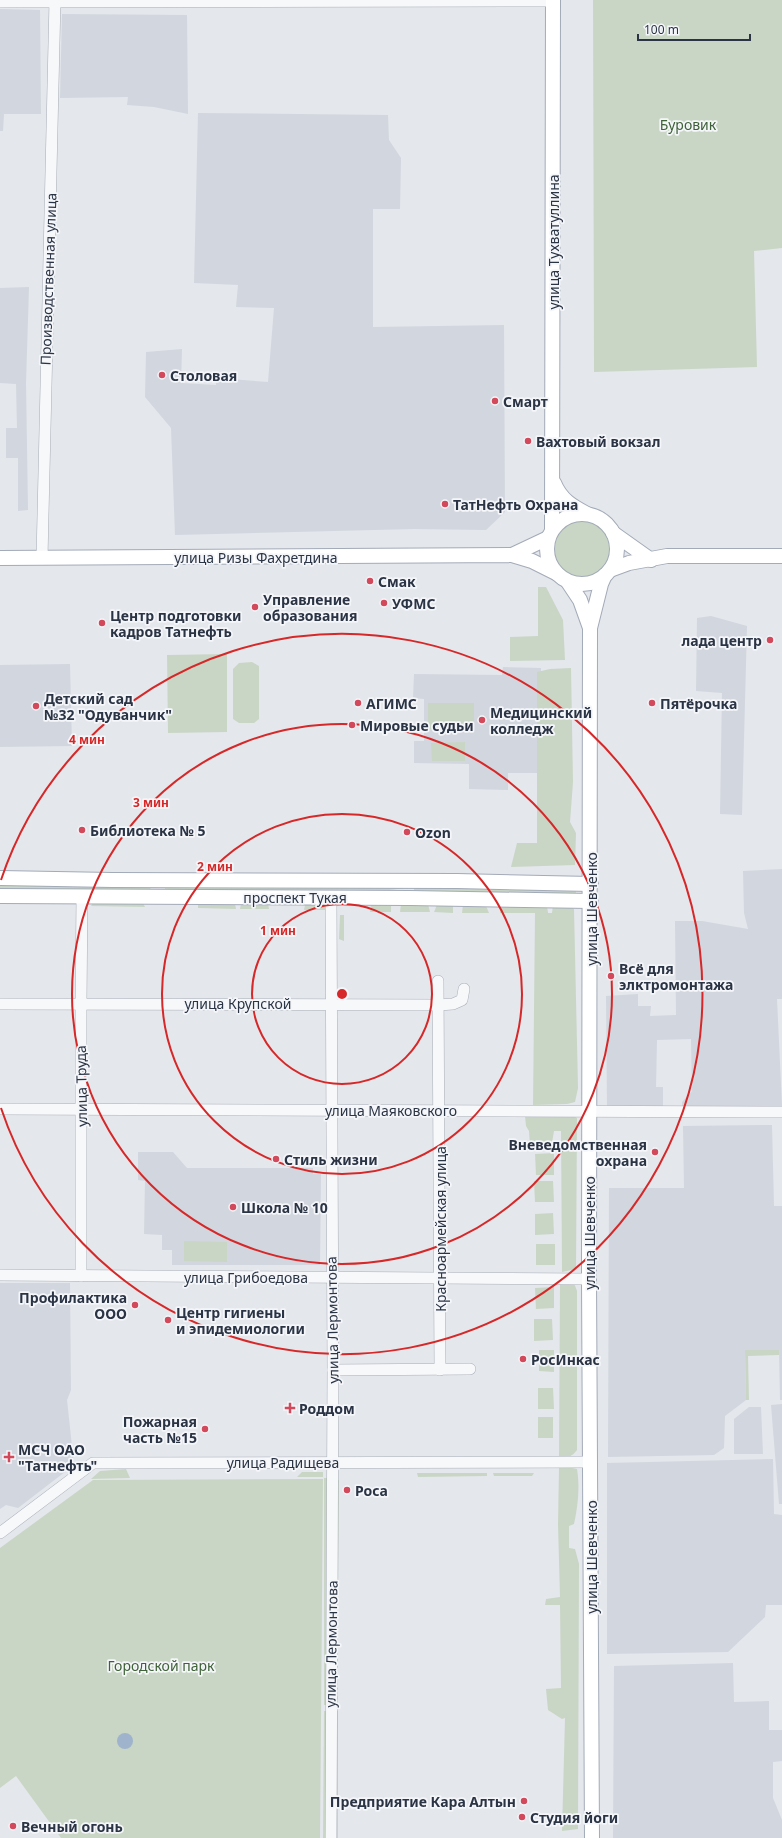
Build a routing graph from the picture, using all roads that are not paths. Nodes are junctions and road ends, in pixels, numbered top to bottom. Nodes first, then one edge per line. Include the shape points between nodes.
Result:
1 (553, 0) edge
2 (55, 1) edge
3 (0, 2) edge
4 (554, 483) junction
5 (588, 514) junction
6 (613, 533) junction
7 (550, 534) junction
8 (512, 555) junction
9 (782, 556) edge
10 (0, 558) edge
11 (42, 558) junction
12 (651, 560) junction
13 (556, 573) junction
14 (608, 573) junction
15 (568, 582) junction
16 (590, 628) junction
17 (0, 878) edge
18 (162, 880) junction
19 (409, 882) junction
20 (591, 884) junction
21 (0, 896) edge
22 (82, 897) junction
23 (162, 897) junction
24 (331, 897) junction
25 (410, 898) junction
26 (591, 901) junction
27 (438, 981) dead end
28 (464, 989) dead end
29 (81, 1003) junction
30 (0, 1004) edge
31 (332, 1004) junction
32 (438, 1005) junction
33 (0, 1109) edge
34 (82, 1110) junction
35 (332, 1110) junction
36 (439, 1111) junction
37 (590, 1111) junction
38 (782, 1112) edge
39 (0, 1275) edge
40 (82, 1276) junction
41 (440, 1277) junction
42 (332, 1278) junction
43 (589, 1279) junction
44 (333, 1370) junction
45 (440, 1370) junction
46 (470, 1370) dead end
47 (333, 1462) junction
48 (590, 1462) junction
49 (0, 1533) edge
50 (331, 1838) edge
51 (592, 1838) edge

1 - 2 street
1 - 4 main road, улица Тухватуллина
2 - 3 street
2 - 11 street, Производственная улица
4 - 5 main road via 565,501
4 - 7 main road, улица Тухватуллина
5 - 6 main road via 603,521
5 - 7 main road via 568,517
6 - 12 main road
6 - 14 main road via 617,552
7 - 8 main road
7 - 13 main road via 547,556
8 - 11 main road, улица Ризы Фахретдина
8 - 13 main road via 532,561
9 - 12 main road via 667,556
10 - 11 main road, улица Ризы Фахретдина
12 - 14 main road via 629,563
13 - 15 main road
14 - 15 main road via 587,584
14 - 16 main road via 601,584
15 - 16 main road via 580,600
16 - 20 main road, улица Шевченко
17 - 18 main road, проспект Тукая
18 - 19 main road, проспект Тукая
18 - 23 street
19 - 20 main road, проспект Тукая
19 - 25 street
20 - 26 main road, улица Шевченко
21 - 22 main road, проспект Тукая
22 - 23 main road, проспект Тукая
22 - 29 street, улица Труда
23 - 24 main road, проспект Тукая
24 - 25 main road, проспект Тукая
24 - 31 street, улица Лермонтова
25 - 26 main road, проспект Тукая
26 - 37 main road, улица Шевченко
27 - 32 street, Красноармейская улица
28 - 32 street, улица Крупской via 464,996 458,1003
29 - 30 street, улица Крупской
29 - 31 street, улица Крупской
29 - 34 street, улица Труда
31 - 32 street, улица Крупской
31 - 35 street, улица Лермонтова
32 - 36 street, Красноармейская улица
33 - 34 street, улица Маяковского
34 - 35 street, улица Маяковского
34 - 40 street, улица Труда
35 - 36 street, улица Маяковского
35 - 42 street, улица Лермонтова
36 - 37 street, улица Маяковского
36 - 41 street, Красноармейская улица
37 - 38 street, улица Маяковского
37 - 43 main road, улица Шевченко
39 - 40 street, улица Грибоедова
40 - 42 street, улица Грибоедова
41 - 42 street, улица Грибоедова
41 - 43 street, улица Грибоедова
41 - 45 street, Красноармейская улица
42 - 44 street, улица Лермонтова
43 - 48 main road, улица Шевченко
44 - 45 street
44 - 47 street, улица Лермонтова
45 - 46 street
47 - 48 street, улица Радищева
47 - 49 street, улица Радищева via 93,1463
47 - 50 street, улица Лермонтова
48 - 51 main road, улица Шевченко

